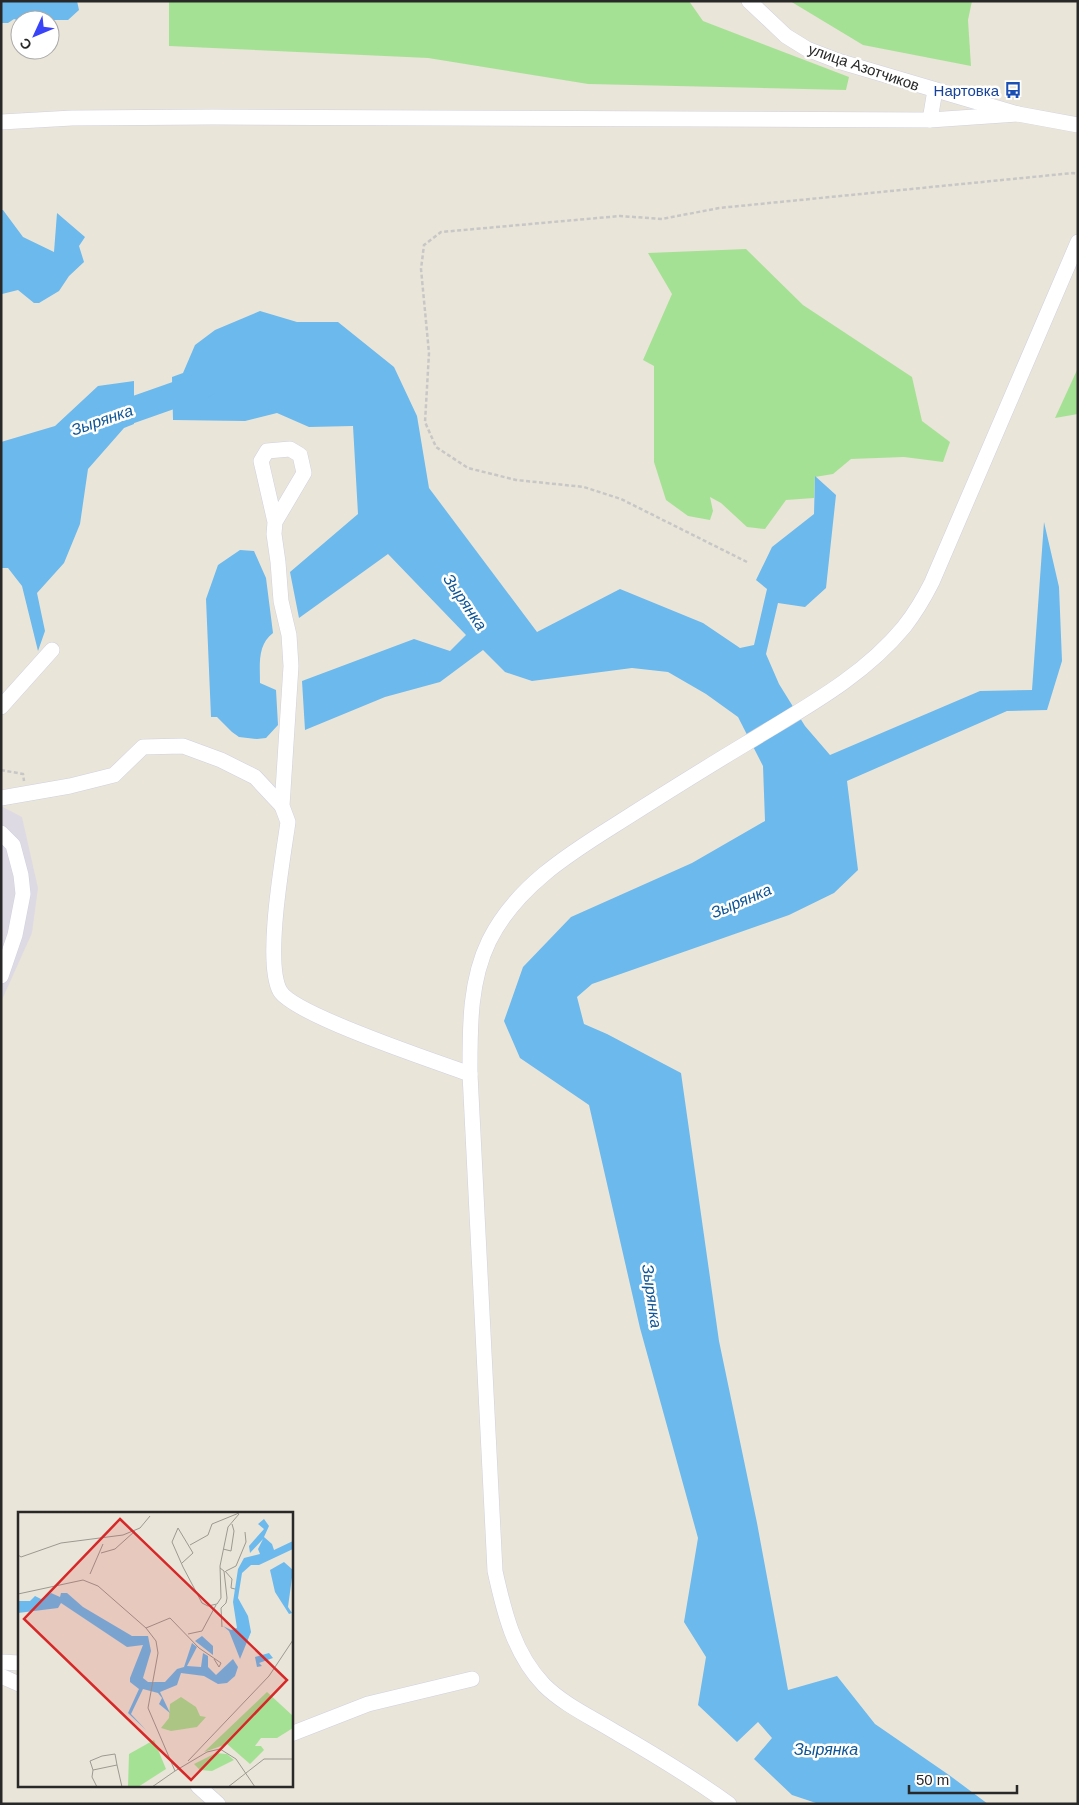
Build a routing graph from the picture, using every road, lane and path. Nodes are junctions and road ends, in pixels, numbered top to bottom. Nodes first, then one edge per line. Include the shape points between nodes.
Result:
1 (749, 1) edge
2 (935, 90) junction
3 (1018, 114) junction
4 (930, 120) junction
5 (1, 122) edge
6 (1078, 125) edge
7 (1078, 174) edge
8 (1078, 242) edge
9 (275, 522) dead end
10 (747, 562) dead end
11 (52, 650) dead end
12 (1, 707) edge
13 (1, 770) edge
14 (26, 794) junction
15 (1, 798) edge
16 (282, 806) junction
17 (1, 833) edge
18 (1, 976) edge
19 (470, 1074) junction
20 (1, 1662) edge
21 (18, 1663) edge
22 (1, 1676) edge
23 (472, 1680) dead end
24 (18, 1684) edge
25 (293, 1730) edge
26 (200, 1788) edge
27 (218, 1804) edge
28 (729, 1804) edge

1 - 2 street, улица Азотчиков via 786,36 807,49
2 - 3 street, улица Азотчиков
2 - 4 street
3 - 4 street
3 - 6 street
4 - 5 street via 213,117
7 - 10 path via 719,208 662,219 620,216 441,232 424,245 421,270 429,353 425,422 436,447 468,468 516,480 584,487 621,498
8 - 19 street via 918,608 865,666 824,696 585,844 545,873 514,902 500,919 481,962 472,1001
9 - 16 street via 281,601 289,635 291,666
11 - 12 street
13 - 14 path via 23,774
14 - 15 street
14 - 16 street via 114,775 143,747 183,746 255,777
16 - 19 street via 288,822 274,933 275,974 280,992 294,1004 319,1017
17 - 18 street via 12,845 23,894 15,935
19 - 28 street via 495,1571 504,1612 518,1647 544,1685
20 - 21 street
22 - 24 street
23 - 25 street via 368,1704
26 - 27 street

